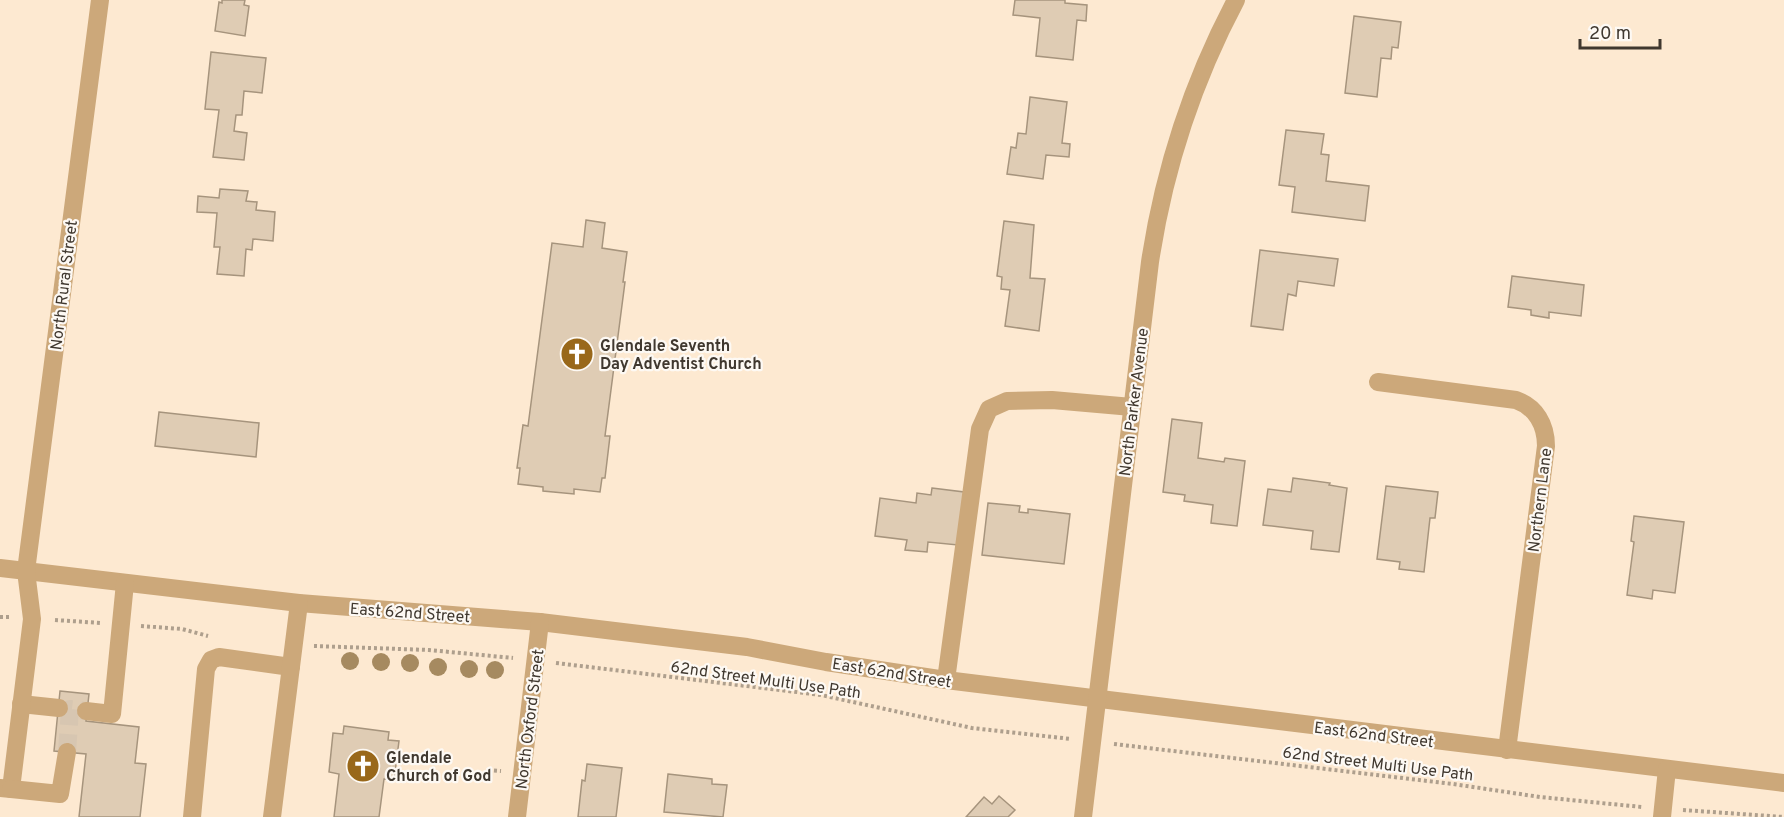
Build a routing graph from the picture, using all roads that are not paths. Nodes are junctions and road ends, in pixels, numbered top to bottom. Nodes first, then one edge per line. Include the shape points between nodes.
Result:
1 (100, 0) edge
2 (1236, 0) edge
3 (1378, 382) dead end
4 (1132, 407) junction
5 (0, 568) edge
6 (26, 571) junction
7 (125, 583) junction
8 (298, 603) junction
9 (540, 622) junction
10 (291, 667) junction
11 (946, 680) junction
12 (1096, 700) junction
13 (21, 704) junction
14 (58, 708) dead end
15 (86, 711) tunnel mouth
16 (1507, 750) junction
17 (67, 752) tunnel mouth
18 (1667, 769) junction
19 (1784, 783) edge
20 (5, 788) edge
21 (192, 817) edge
22 (272, 817) edge
23 (517, 817) edge
24 (1083, 817) edge
25 (1662, 817) edge

1 - 6 street, North Rural Street
2 - 4 street, North Parker Avenue via 1198,81 1170,164 1154,238
3 - 16 street, Northern Lane via 1516,400 1539,417 1544,428 1546,446
4 - 11 street via 1052,400 1007,401 989,409 980,429
4 - 12 street, North Parker Avenue
5 - 6 street, East 62nd Street
6 - 7 street, East 62nd Street
6 - 13 street, North Rural Street via 32,619
7 - 8 street, East 62nd Street
7 - 15 street via 112,714
8 - 9 street, East 62nd Street
8 - 10 street
9 - 11 street, East 62nd Street via 747,647
9 - 23 street, North Oxford Street
10 - 21 street via 219,657 211,660 206,669
10 - 22 street
11 - 12 street, East 62nd Street
12 - 16 street, East 62nd Street
12 - 24 street, North Parker Avenue
13 - 14 street
13 - 20 street, North Rural Street
16 - 18 street, East 62nd Street
17 - 20 street via 60,795
18 - 19 street, East 62nd Street
18 - 25 street

